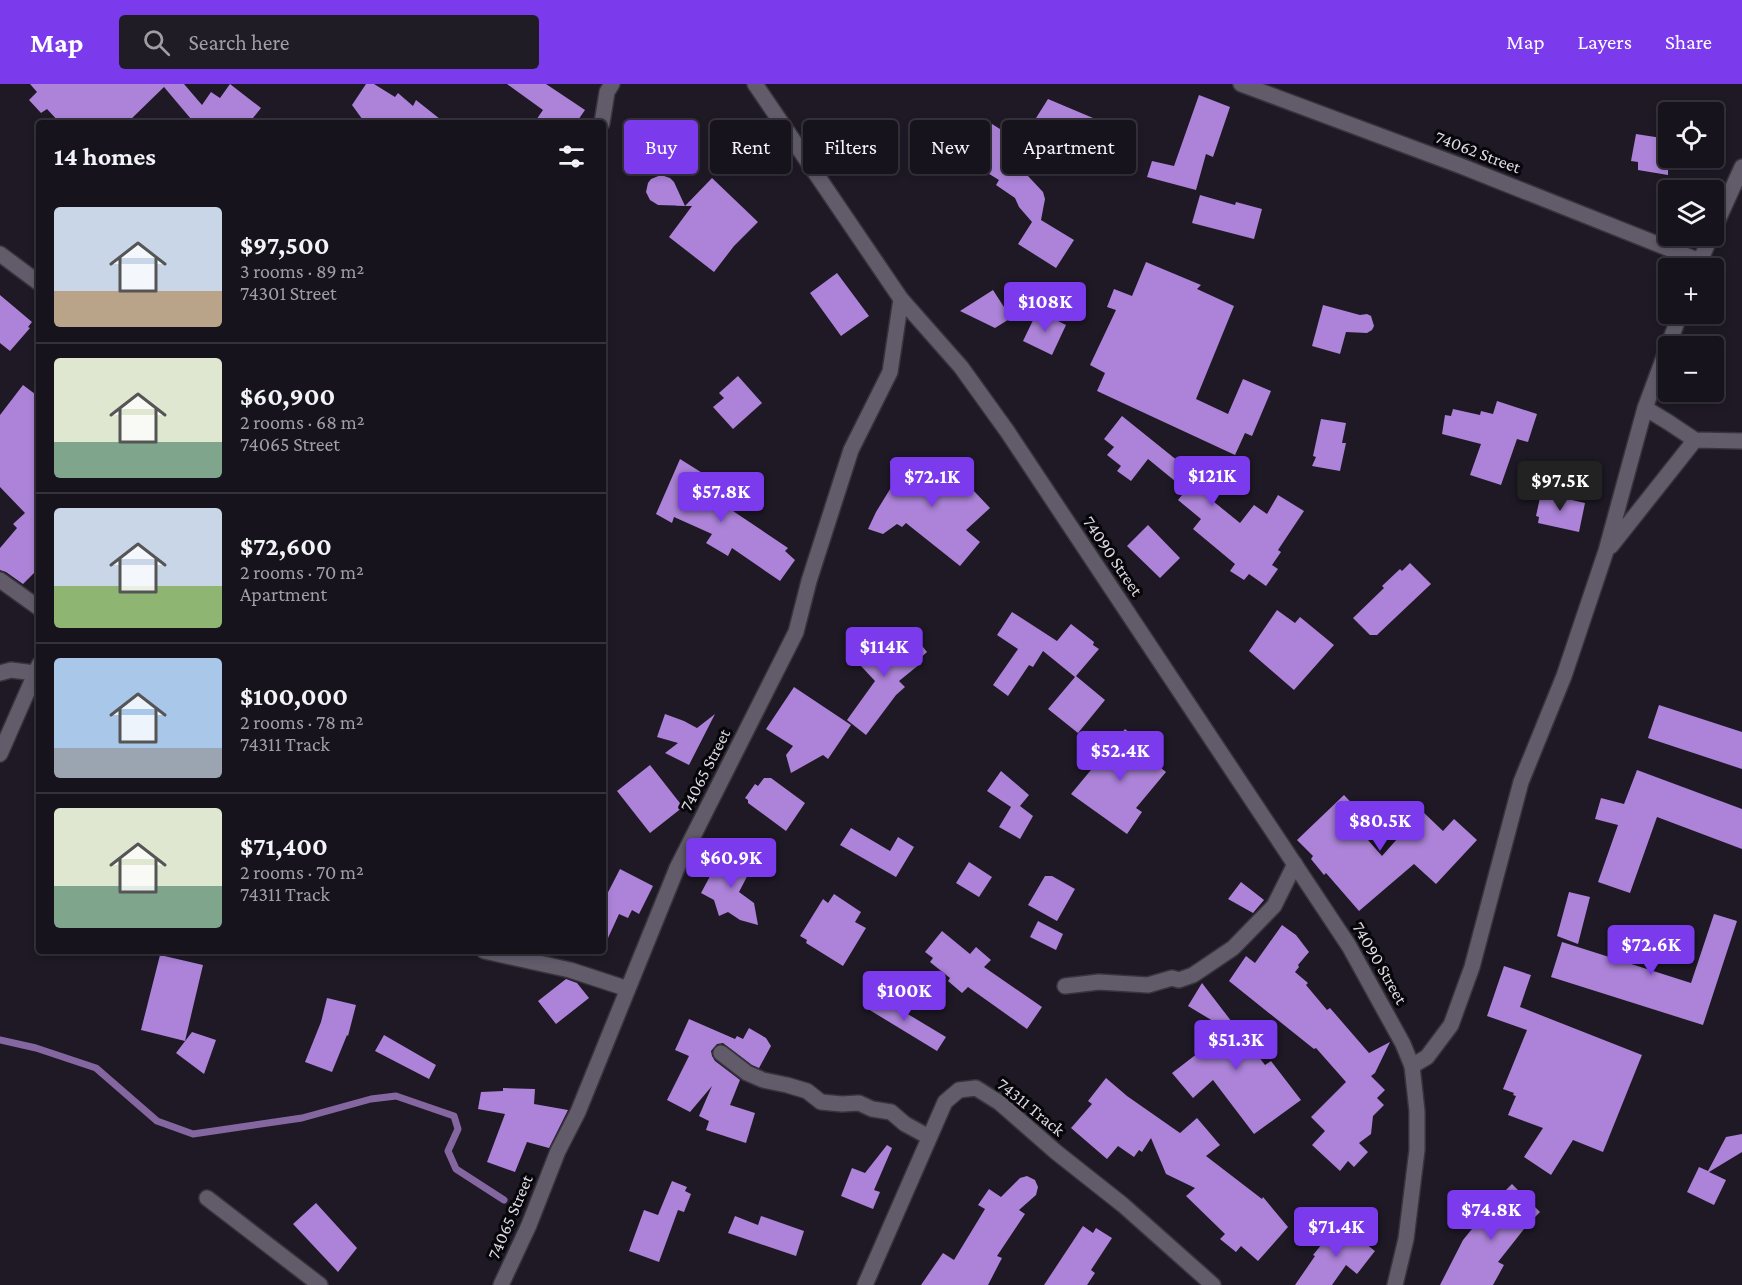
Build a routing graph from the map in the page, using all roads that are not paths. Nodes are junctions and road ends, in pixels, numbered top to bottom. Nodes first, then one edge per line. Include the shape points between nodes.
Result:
1 (612, 84) edge
2 (755, 84) edge
3 (1241, 84) edge
4 (602, 120) edge
5 (1742, 167) edge
6 (1724, 207) edge
7 (0, 254) edge
8 (1681, 258) edge
9 (36, 281) edge
10 (901, 299) junction
11 (1676, 324) edge
12 (1645, 408) junction
13 (1695, 440) junction
14 (1742, 441) edge
15 (1606, 551) junction
16 (0, 580) edge
17 (36, 606) edge
18 (36, 669) edge
19 (36, 671) edge
20 (0, 673) edge
21 (0, 754) edge
22 (1294, 864) junction
23 (498, 954) edge
24 (1065, 986) dead end
25 (628, 989) junction
26 (721, 1053) dead end
27 (1412, 1066) junction
28 (928, 1137) junction
29 (207, 1198) dead end
30 (320, 1285) edge
31 (501, 1285) edge
32 (865, 1285) edge
33 (1213, 1285) edge
34 (1395, 1285) edge

1 - 4 street
2 - 10 street, 74090 Street
3 - 8 street, 74062 Street via 1461,165
5 - 6 street
7 - 9 street
10 - 22 street, 74090 Street via 961,366 1007,431
10 - 25 street, 74065 Street via 890,372 851,450 796,632 677,868
11 - 12 street
12 - 13 street
12 - 15 street
13 - 14 street
13 - 15 street
15 - 27 street via 1564,676 1521,782 1472,967 1451,1025 1427,1058
16 - 17 street
18 - 20 street
19 - 21 street
22 - 24 street via 1274,906 1233,948 1192,975 1148,985 1099,982
22 - 27 street, 74090 Street via 1348,946
23 - 25 street via 570,970
25 - 31 street, 74065 Street
26 - 28 street via 747,1073 807,1091 821,1102 860,1103 891,1112
27 - 34 street, 74090 Street via 1417,1150 1406,1239
28 - 32 street, 74311 Track
28 - 33 street, 74311 Track via 945,1102 959,1090 976,1088 1123,1205
29 - 30 street

